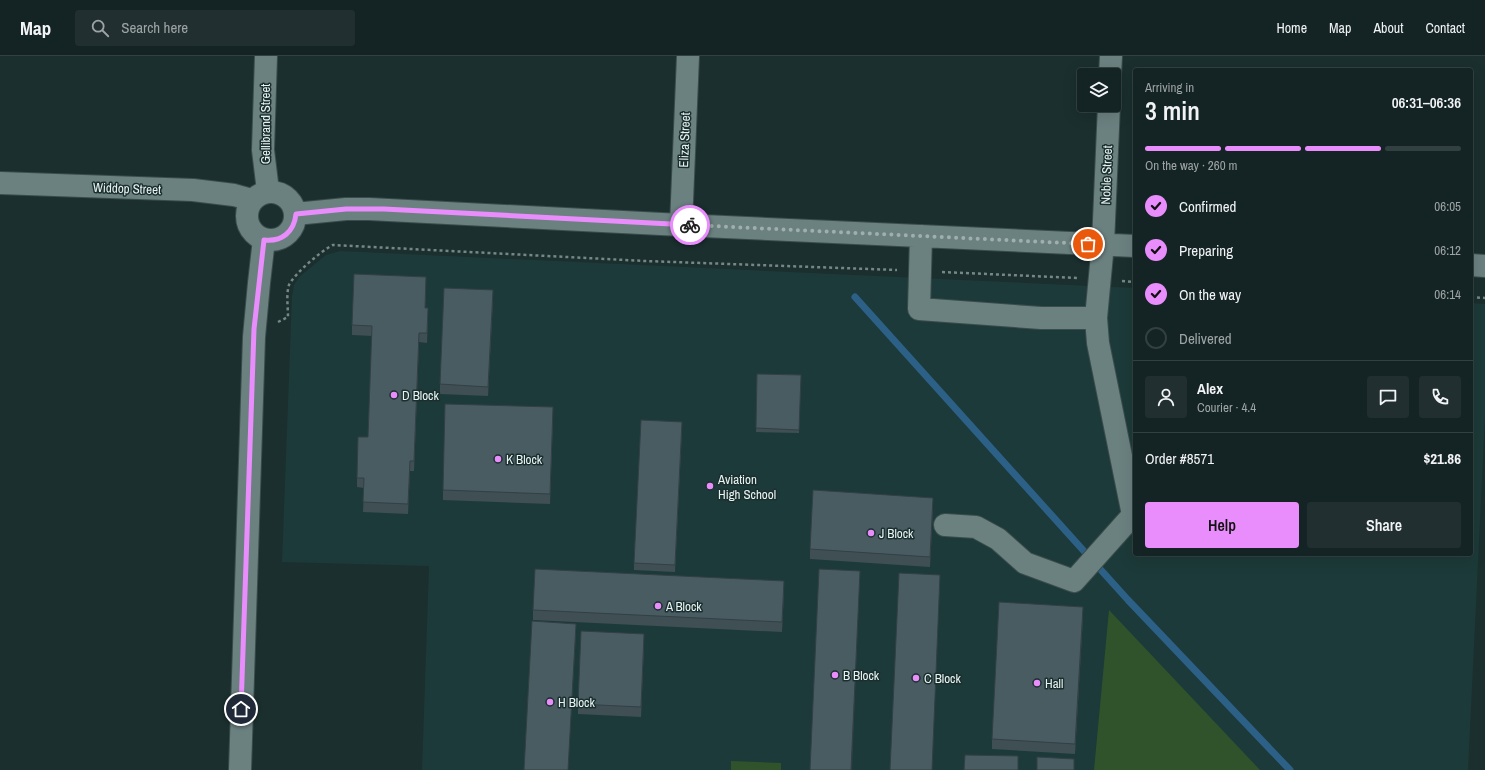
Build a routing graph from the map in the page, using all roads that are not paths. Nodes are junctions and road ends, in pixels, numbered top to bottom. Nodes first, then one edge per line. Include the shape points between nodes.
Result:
1 (266, 56) edge
2 (688, 56) edge
3 (1111, 56) edge
4 (1110, 68) edge
5 (1109, 112) edge
6 (0, 184) edge
7 (260, 196) junction
8 (296, 214) junction
9 (681, 225) junction
10 (920, 236) junction
11 (264, 240) junction
12 (1103, 244) junction
13 (1133, 246) edge
14 (1473, 265) edge
15 (1485, 266) edge
16 (1096, 318) junction
17 (1133, 501) edge
18 (945, 525) dead end
19 (240, 770) edge

1 - 7 street, Gellibrand Street
2 - 9 street, Eliza Street
3 - 4 street
5 - 12 street, Noble Street
6 - 7 street, Widdop Street via 193,190
7 - 8 street via 276,192 283,194 294,206
7 - 11 street via 248,207 246,215 254,233
8 - 9 street via 369,209
8 - 11 street via 292,229 286,235 280,239
9 - 10 street
10 - 12 street
10 - 16 street via 919,309 1041,318
11 - 19 street via 254,329
12 - 13 street
12 - 16 street, Noble Street
14 - 15 street
16 - 17 street, Noble Street via 1098,343
17 - 18 street, Noble Street via 1133,515 1074,581 1025,563 998,539 976,527

